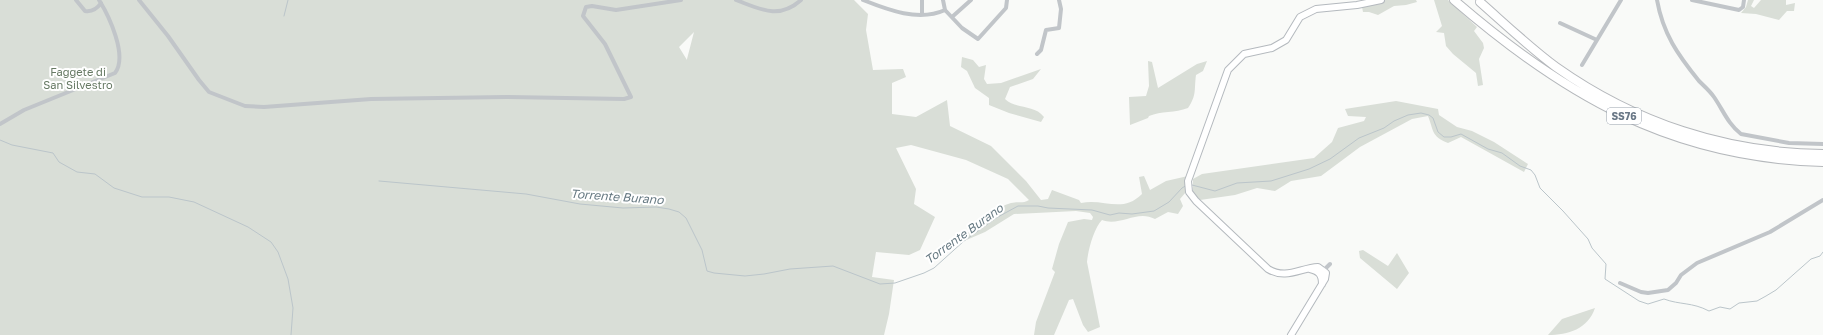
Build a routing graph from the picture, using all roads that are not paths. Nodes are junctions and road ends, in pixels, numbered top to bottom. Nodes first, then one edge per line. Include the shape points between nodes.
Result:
1 (76, 0) edge
2 (139, 0) edge
3 (681, 0) edge
4 (736, 0) edge
5 (801, 0) edge
6 (863, 0) edge
7 (922, 0) edge
8 (943, 0) edge
9 (971, 0) edge
10 (1007, 0) edge
11 (1059, 0) edge
12 (1381, 0) edge
13 (1454, 0) edge
14 (1621, 0) edge
15 (1657, 0) edge
16 (1692, 0) edge
17 (1744, 0) edge
18 (100, 2) edge
19 (1480, 2) dead end
20 (945, 10) junction
21 (922, 15) junction
22 (952, 17) junction
23 (1560, 23) dead end
24 (1597, 40) junction
25 (1037, 54) dead end
26 (1582, 65) dead end
27 (0, 124) edge
28 (1823, 144) edge
29 (1823, 154) edge
30 (1823, 162) edge
31 (1823, 200) edge
32 (1330, 264) dead end
33 (1322, 272) junction
34 (1620, 283) dead end
35 (1291, 335) edge

1 - 18 street via 88,12 98,8
2 - 3 street via 209,92 245,106 264,107 371,99 624,99 631,97 605,44 583,16 586,7 616,10
4 - 5 street via 770,12 789,9
6 - 21 street via 892,11
7 - 21 street
8 - 20 street
9 - 22 street
10 - 22 street via 1006,8 978,39
11 - 25 street via 1059,28 1046,30 1041,50
12 - 33 main road via 1316,9 1300,17 1286,40 1272,48 1244,54 1228,70 1188,181 1189,192 1196,201 1268,270 1279,275 1318,267
13 - 30 highway, SS76 via 1541,69 1600,105 1637,122 1683,139 1744,154
14 - 24 street
15 - 28 street via 1660,20 1679,57 1714,97 1736,130 1741,134 1789,143
16 - 17 street via 1739,10 1744,7
18 - 27 street via 119,47 119,63 115,73 24,110
19 - 29 highway, SS76 via 1556,67 1607,99 1639,115 1726,144 1782,152
20 - 21 street via 932,15
20 - 22 street
23 - 24 street
24 - 26 street
31 - 34 street via 1770,232 1697,263 1668,290 1648,293
32 - 33 street
33 - 35 main road via 1326,276

